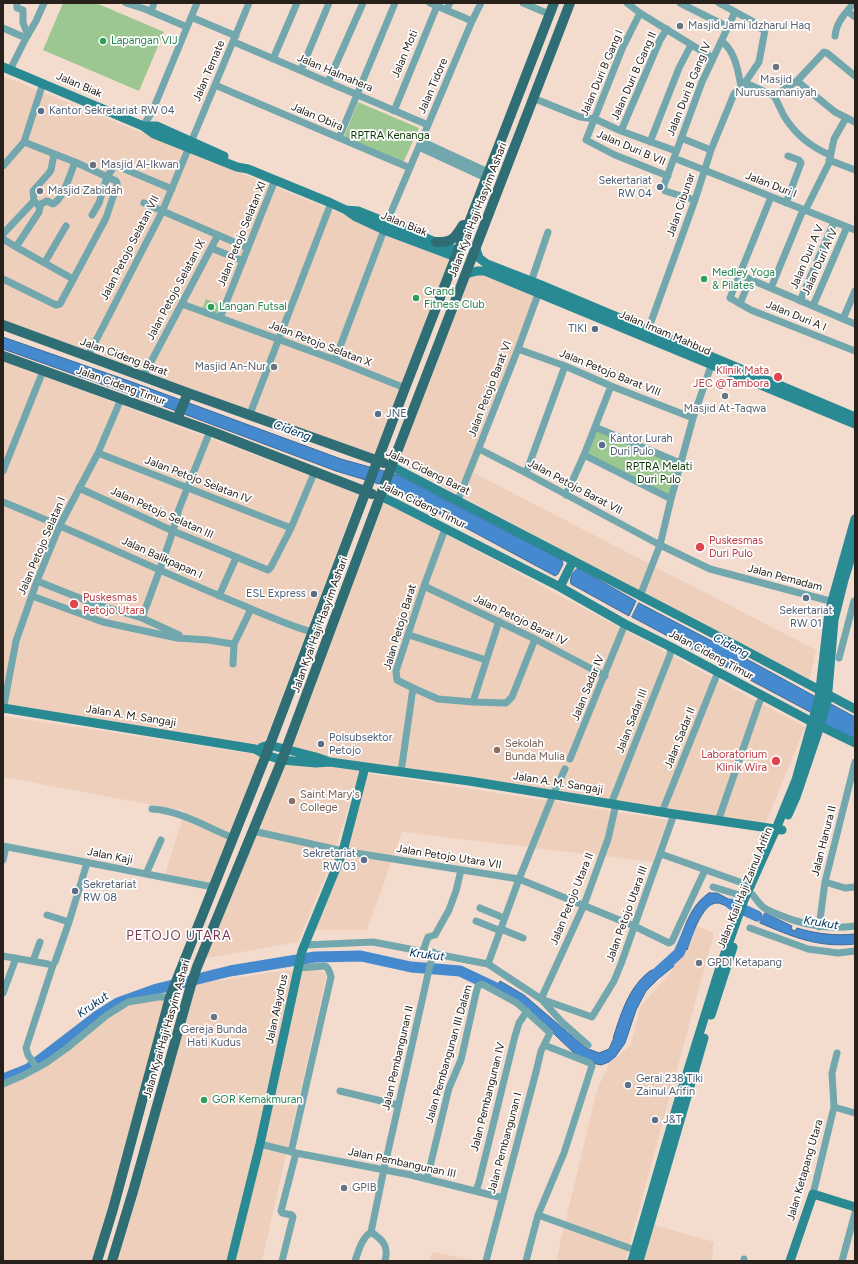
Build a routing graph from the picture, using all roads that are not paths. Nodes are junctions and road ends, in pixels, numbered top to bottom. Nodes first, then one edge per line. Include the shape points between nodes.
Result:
1 (17, 3) edge
2 (44, 3) edge
3 (126, 3) edge
4 (154, 3) edge
5 (197, 3) edge
6 (249, 3) edge
7 (297, 3) edge
8 (329, 3) edge
9 (363, 3) edge
10 (395, 3) edge
11 (430, 3) edge
12 (450, 3) edge
13 (481, 3) edge
14 (523, 3) edge
15 (554, 3) edge
16 (570, 3) edge
17 (627, 3) edge
18 (680, 3) edge
19 (719, 3) edge
20 (854, 3) edge
21 (437, 6) junction
22 (446, 10) junction
23 (847, 11) junction
24 (151, 12) junction
25 (735, 12) junction
26 (640, 13) junction
27 (549, 14) junction
28 (191, 16) junction
29 (855, 17) edge
30 (472, 22) junction
31 (187, 27) junction
32 (728, 27) junction
33 (3, 28) edge
34 (667, 30) junction
35 (27, 36) junction
36 (835, 36) dead end
37 (235, 39) junction
38 (721, 41) junction
39 (691, 45) junction
40 (713, 58) junction
41 (274, 59) junction
42 (6, 69) edge
43 (301, 70) junction
44 (855, 76) edge
45 (797, 81) junction
46 (328, 82) junction
47 (43, 84) junction
48 (215, 85) junction
49 (742, 85) junction
50 (358, 95) junction
51 (774, 96) junction
52 (533, 98) junction
53 (394, 111) junction
54 (595, 118) junction
55 (846, 118) junction
56 (855, 122) edge
57 (428, 125) junction
58 (144, 126) junction
59 (621, 131) junction
60 (339, 138) junction
61 (681, 138) junction
62 (586, 141) joint
63 (24, 142) junction
64 (650, 142) junction
65 (190, 144) junction
66 (420, 144) junction
67 (711, 150) junction
68 (676, 151) junction
69 (54, 154) junction
70 (788, 156) dead end
71 (830, 158) junction
72 (679, 160) dead end
73 (75, 162) junction
74 (3, 166) edge
75 (410, 168) junction
76 (855, 170) edge
77 (704, 171) junction
78 (487, 175) junction
79 (668, 176) junction
80 (107, 177) junction
81 (275, 180) junction
82 (172, 189) junction
83 (771, 197) junction
84 (478, 200) junction
85 (695, 200) junction
86 (99, 202) junction
87 (36, 203) junction
88 (144, 203) dead end
89 (331, 203) junction
90 (786, 203) junction
91 (110, 206) junction
92 (804, 210) junction
93 (162, 212) junction
94 (92, 215) dead end
95 (834, 222) junction
96 (66, 226) dead end
97 (386, 226) junction
98 (847, 227) junction
99 (855, 230) edge
100 (548, 232) dead end
101 (3, 234) edge
102 (218, 235) junction
103 (3, 239) edge
104 (436, 242) junction
105 (16, 247) junction
106 (211, 248) junction
107 (248, 248) junction
108 (476, 249) junction
109 (457, 254) junction
110 (243, 261) junction
111 (45, 262) junction
112 (466, 274) junction
113 (740, 275) junction
114 (3, 279) edge
115 (73, 279) junction
116 (750, 279) junction
117 (530, 285) junction
118 (771, 288) junction
119 (540, 289) junction
120 (855, 291) edge
121 (800, 301) junction
122 (182, 304) junction
123 (740, 304) junction
124 (813, 306) junction
125 (220, 318) junction
126 (843, 319) junction
127 (855, 324) edge
128 (3, 325) edge
129 (646, 334) junction
130 (279, 339) junction
131 (518, 349) junction
132 (855, 351) edge
133 (3, 356) edge
134 (88, 356) junction
135 (335, 360) junction
136 (713, 362) junction
137 (565, 366) junction
138 (43, 371) junction
139 (143, 377) junction
140 (611, 386) junction
141 (405, 388) junction
142 (187, 395) junction
143 (121, 399) junction
144 (250, 414) junction
145 (178, 417) junction
146 (855, 417) edge
147 (693, 418) junction
148 (855, 424) edge
149 (595, 427) junction
150 (210, 431) junction
151 (479, 448) junction
152 (98, 453) junction
153 (584, 455) junction
154 (377, 462) junction
155 (680, 463) junction
156 (390, 468) junction
157 (3, 471) edge
158 (315, 471) junction
159 (526, 473) junction
160 (188, 487) junction
161 (79, 488) junction
162 (367, 490) junction
163 (381, 494) junction
164 (566, 494) junction
165 (459, 497) junction
166 (671, 499) junction
167 (3, 502) edge
168 (855, 519) edge
169 (60, 525) junction
170 (290, 528) junction
171 (445, 529) junction
172 (172, 531) junction
173 (855, 544) edge
174 (660, 545) junction
175 (236, 558) junction
176 (572, 563) junction
177 (160, 569) junction
178 (37, 581) junction
179 (562, 584) junction
180 (424, 586) junction
181 (32, 596) junction
182 (219, 596) junction
183 (640, 596) junction
184 (837, 600) junction
185 (854, 601) edge
186 (251, 609) junction
187 (142, 618) junction
188 (499, 621) junction
189 (625, 624) junction
190 (312, 632) junction
191 (409, 635) junction
192 (182, 638) junction
193 (536, 639) junction
194 (234, 644) junction
195 (672, 647) junction
196 (837, 654) junction
197 (486, 660) junction
198 (233, 664) dead end
199 (718, 672) junction
200 (605, 676) junction
201 (413, 688) junction
202 (763, 696) junction
203 (824, 696) junction
204 (473, 702) junction
205 (3, 709) edge
206 (855, 709) edge
207 (817, 723) junction
208 (855, 743) edge
209 (269, 745) junction
210 (256, 749) junction
211 (286, 749) junction
212 (266, 755) junction
213 (282, 760) junction
214 (570, 760) dead end
215 (330, 762) junction
216 (855, 762) edge
217 (365, 767) junction
218 (565, 770) dead end
219 (401, 772) junction
220 (848, 791) junction
221 (855, 794) edge
222 (553, 795) junction
223 (614, 804) junction
224 (152, 809) dead end
225 (662, 812) junction
226 (674, 814) junction
227 (718, 821) junction
228 (779, 830) junction
229 (252, 831) junction
230 (233, 838) junction
231 (161, 840) dead end
232 (5, 846) edge
233 (343, 851) junction
234 (661, 854) junction
235 (3, 860) edge
236 (87, 863) junction
237 (461, 870) junction
238 (704, 870) junction
239 (146, 874) junction
240 (519, 879) junction
241 (825, 882) junction
242 (213, 887) junction
243 (713, 887) dead end
244 (855, 887) edge
245 (749, 896) junction
246 (584, 904) junction
247 (480, 908) dead end
248 (47, 914) dead end
249 (504, 918) junction
250 (476, 921) dead end
251 (69, 922) junction
252 (743, 924) junction
253 (634, 926) junction
254 (855, 926) edge
255 (819, 927) junction
256 (501, 930) junction
257 (523, 938) dead end
258 (40, 942) dead end
259 (304, 948) junction
260 (423, 951) junction
261 (855, 951) edge
262 (3, 956) edge
263 (433, 956) junction
264 (16, 958) junction
265 (33, 962) junction
266 (52, 964) junction
267 (488, 964) junction
268 (298, 967) junction
269 (3, 993) edge
270 (172, 993) junction
271 (541, 999) junction
272 (527, 1011) junction
273 (588, 1045) dead end
274 (544, 1046) junction
275 (837, 1053) dead end
276 (34, 1064) junction
277 (3, 1084) edge
278 (340, 1091) dead end
279 (398, 1105) junction
280 (834, 1107) junction
281 (855, 1112) edge
282 (260, 1144) junction
283 (293, 1152) junction
284 (384, 1169) junction
285 (660, 1176) junction
286 (427, 1179) junction
287 (476, 1190) junction
288 (813, 1194) junction
289 (503, 1198) junction
290 (855, 1208) edge
291 (538, 1215) junction
292 (371, 1232) junction
293 (635, 1250) junction
294 (97, 1261) edge
295 (112, 1261) edge
296 (231, 1261) edge
297 (282, 1261) edge
298 (355, 1261) edge
299 (385, 1261) edge
300 (486, 1261) edge
301 (526, 1261) edge
302 (632, 1261) edge
303 (639, 1261) edge
304 (790, 1261) edge
305 (842, 1261) edge

1 - 35 street via 17,8 23,9 23,23
2 - 35 street
3 - 24 street
4 - 24 street
5 - 28 street
6 - 37 street, Jalan Ternate
7 - 41 street
8 - 43 street
9 - 46 street
10 - 50 street
11 - 21 street
12 - 22 street
13 - 30 street, Jalan Tidore
14 - 27 street
15 - 27 main road, Jalan Kyai Haji Hasyim Ashari
16 - 52 main road, Jalan Kyai Haji Hasyim Ashari
17 - 26 street
18 - 32 street
19 - 25 street
20 - 23 street
21 - 22 street
21 - 53 street, Jalan Moti
22 - 30 street
23 - 29 street
23 - 36 street via 836,28
24 - 31 street
25 - 32 street, Jalan Duri B Gang IV
25 - 49 street, Jalan Cibunar via 765,30 759,62
26 - 34 street
26 - 54 street, Jalan Duri B Gang I via 622,48
27 - 78 main road, Jalan Kyai Haji Hasyim Ashari
28 - 31 street
28 - 37 street, Jalan Halmahera
30 - 57 street, Jalan Tidore
31 - 58 street
32 - 38 street, Jalan Duri B Gang IV
33 - 35 street
34 - 39 street
34 - 59 street, Jalan Duri B Gang II via 660,40
35 - 42 street
37 - 41 street, Jalan Halmahera
37 - 48 street, Jalan Ternate
38 - 40 street, Jalan Duri B Gang IV
38 - 49 street via 734,58
39 - 40 street
39 - 64 street via 678,68
40 - 61 street, Jalan Duri B Gang IV
41 - 43 street, Jalan Halmahera
42 - 47 street, Jalan Biak
43 - 46 street, Jalan Halmahera
44 - 45 street via 824,52
45 - 51 street
45 - 55 street
46 - 50 street, Jalan Halmahera
47 - 58 street, Jalan Biak
47 - 63 street
48 - 60 street, Jalan Obira
48 - 65 street, Jalan Ternate
49 - 51 street via 750,85
49 - 67 street, Jalan Cibunar via 734,94
50 - 53 street, Jalan Halmahera
50 - 60 street
51 - 71 street via 793,129 804,141
52 - 54 street via 580,117
52 - 108 main road, Jalan Kyai Haji Hasyim Ashari
53 - 57 street, Jalan Halmahera
54 - 59 street
54 - 62 street, Jalan Duri B Gang I
55 - 56 street
55 - 71 street via 834,140
57 - 66 street, Jalan Tidore
58 - 65 street, Jalan Biak via 154,134
59 - 64 street
60 - 75 street, Jalan Obira
61 - 67 street
61 - 68 street, Jalan Duri B Gang IV
62 - 79 street, Jalan Duri B VII
63 - 69 street
63 - 74 street
64 - 68 street
65 - 81 street, Jalan Biak via 237,167
65 - 82 street, Jalan Petojo Selatan VII
66 - 75 street, Jalan Tidore
66 - 78 street
67 - 77 street, Jalan Cibunar
68 - 79 street, Jalan Duri B Gang IV
69 - 73 street
69 - 87 street via 51,170 33,191
70 - 90 street via 801,163
71 - 76 street
71 - 92 street
72 - 77 street, Jalan Duri I
73 - 80 street
73 - 87 street via 55,203
75 - 97 street, Jalan Tidore
77 - 83 street, Jalan Duri I
77 - 85 street, Jalan Cibunar
78 - 84 main road, Jalan Kyai Haji Hasyim Ashari
79 - 85 street, Jalan Duri B VII via 664,185 665,191
80 - 82 street via 115,165
80 - 86 street
80 - 91 street via 117,183
81 - 89 street, Jalan Biak
81 - 107 street, Jalan Petojo Selatan XI
82 - 93 street, Jalan Petojo Selatan VII
83 - 90 street, Jalan Duri I
83 - 113 street
84 - 104 main road via 452,240 445,243
84 - 109 main road, Jalan Kyai Haji Hasyim Ashari
85 - 129 street, Jalan Cibunar
86 - 91 street
86 - 94 street
87 - 101 street
87 - 105 street via 40,208 39,212
88 - 93 street
89 - 97 street, Jalan Biak via 346,210 358,211
89 - 130 street
90 - 92 street, Jalan Duri I
91 - 115 street
92 - 95 street, Jalan Duri I
92 - 118 street
93 - 102 street
93 - 134 street, Jalan Petojo Selatan VII
95 - 98 street, Jalan Duri I
95 - 121 street, Jalan Duri A V
96 - 111 street
97 - 104 street, Jalan Biak
97 - 109 street, Jalan Biak
97 - 135 street, Jalan Tidore
98 - 99 street, Jalan Duri I
98 - 124 street, Jalan Duri A IV
100 - 117 street
102 - 106 street, Jalan Petojo Selatan IX
102 - 107 street
103 - 105 street
104 - 109 street, Jalan Biak
105 - 111 street
106 - 110 street
106 - 122 street, Jalan Petojo Selatan IX
107 - 110 street, Jalan Petojo Selatan XI
108 - 112 main road, Jalan Kyai Haji Hasyim Ashari
108 - 117 street, Jalan Imam Mahbud via 479,258 487,264
109 - 141 main road, Jalan Kyai Haji Hasyim Ashari
110 - 125 street, Jalan Petojo Selatan XI
111 - 115 street
112 - 117 street, Jalan Imam Mahbud via 485,271
112 - 156 main road, Jalan Kyai Haji Hasyim Ashari
113 - 116 street
113 - 123 street, Jalan Duri A I via 730,298
114 - 115 street via 58,305
116 - 118 street
116 - 123 street
117 - 119 street, Jalan Imam Mahbud
118 - 121 street
119 - 129 street, Jalan Imam Mahbud
119 - 131 street, Jalan Petojo Barat VI
120 - 126 street
121 - 124 street
122 - 125 street, Jalan Petojo Selatan X
122 - 139 street, Jalan Petojo Selatan IX
123 - 132 street, Jalan Duri A I
124 - 126 street
125 - 130 street, Jalan Petojo Selatan X
126 - 127 street
128 - 134 main road, Jalan Cideng Barat
129 - 136 street, Jalan Imam Mahbud
130 - 135 street, Jalan Petojo Selatan X
130 - 144 street
131 - 137 street, Jalan Petojo Barat VIII
131 - 151 street, Jalan Petojo Barat VI
133 - 138 main road, Jalan Cideng Timur
134 - 139 main road, Jalan Cideng Barat
135 - 141 street, Jalan Petojo Selatan X
136 - 146 street, Jalan Imam Mahbud
136 - 147 street
136 - 148 street, Jalan Imam Mahbud
137 - 140 street, Jalan Petojo Barat VIII
137 - 159 street
138 - 143 main road, Jalan Cideng Timur
138 - 157 street
139 - 142 main road, Jalan Cideng Barat
140 - 147 street, Jalan Petojo Barat VIII
140 - 149 street
141 - 154 main road, Jalan Kyai Haji Hasyim Ashari
142 - 144 main road, Jalan Cideng Barat
142 - 145 main road
143 - 145 main road, Jalan Cideng Timur
143 - 152 street, Jalan Petojo Selatan I
144 - 154 main road, Jalan Cideng Barat
145 - 150 main road, Jalan Cideng Timur
147 - 155 street
149 - 153 street
149 - 155 street
150 - 158 main road, Jalan Cideng Timur
150 - 160 street
151 - 159 street, Jalan Petojo Barat VII
151 - 165 street, Jalan Petojo Barat VI
152 - 160 street, Jalan Petojo Selatan IV
152 - 161 street, Jalan Petojo Selatan I
153 - 164 street
153 - 166 street
154 - 156 main road, Jalan Cideng Barat
154 - 162 main road, Jalan Kyai Haji Hasyim Ashari
155 - 166 street
156 - 163 main road, Jalan Kyai Haji Hasyim Ashari
156 - 165 street, Jalan Cideng Barat
158 - 162 main road, Jalan Cideng Timur
158 - 170 street, Jalan Petojo Selatan III
159 - 164 street, Jalan Petojo Barat VII
160 - 170 street, Jalan Petojo Selatan IV
160 - 172 street
161 - 169 street, Jalan Petojo Selatan I
161 - 172 street, Jalan Petojo Selatan III
162 - 163 main road, Jalan Cideng Timur
162 - 190 main road, Jalan Kyai Haji Hasyim Ashari
163 - 171 street, Jalan Cideng Timur
163 - 211 main road, Jalan Kyai Haji Hasyim Ashari
164 - 174 street, Jalan Petojo Barat VII
165 - 176 street, Jalan Cideng Barat
166 - 174 street
167 - 169 street, Jalan Balikpapan I
168 - 184 street
169 - 177 street, Jalan Balikpapan I
169 - 178 street, Jalan Petojo Selatan I
170 - 175 street, Jalan Petojo Selatan III via 268,570
171 - 179 street, Jalan Cideng Timur
171 - 180 street, Jalan Petojo Barat
172 - 175 street, Jalan Petojo Selatan III
172 - 177 street
173 - 184 street
174 - 183 street
174 - 184 street, Jalan Pemadam via 710,569
175 - 182 street
176 - 179 street
176 - 183 street, Jalan Cideng Barat
177 - 182 street, Jalan Balikpapan I
177 - 187 street
178 - 181 street, Jalan Petojo Selatan I
178 - 187 street via 92,603
179 - 189 street, Jalan Cideng Timur
180 - 188 street, Jalan Petojo Barat IV
180 - 191 street, Jalan Petojo Barat
181 - 192 street via 103,622
181 - 205 street, Jalan Petojo Selatan I via 16,641
182 - 186 street, Jalan Balikpapan I
183 - 203 street, Jalan Cideng Barat
184 - 185 street, Jalan Pemadam
184 - 196 street via 834,620
184 - 203 street via 828,620
185 - 196 street
186 - 190 street, Jalan Balikpapan I
186 - 194 street
187 - 192 street
188 - 193 street, Jalan Petojo Barat IV
188 - 197 street
189 - 195 street, Jalan Cideng Timur
189 - 200 street, Jalan Sadar IV
190 - 209 main road, Jalan Kyai Haji Hasyim Ashari
191 - 197 street
191 - 201 street, Jalan Petojo Barat via 395,677
192 - 194 street
193 - 200 street, Jalan Petojo Barat IV
193 - 204 street via 509,702
194 - 198 street
195 - 199 street, Jalan Cideng Timur
195 - 223 street, Jalan Sadar III
196 - 203 street
197 - 204 street
199 - 202 street, Jalan Cideng Timur
199 - 225 street, Jalan Sadar II
200 - 214 street, Jalan Sadar IV
201 - 204 street via 438,699
201 - 219 street
202 - 207 street, Jalan Cideng Timur
202 - 227 street
203 - 206 street, Jalan Cideng Barat
203 - 207 street
205 - 210 street, Jalan A. M. Sangaji
207 - 208 street, Jalan Cideng Timur
207 - 228 street, Jalan Kiai Haji Zainul Arifin
209 - 210 street, Jalan A. M. Sangaji
209 - 211 street, Jalan A. M. Sangaji
209 - 212 main road, Jalan Kyai Haji Hasyim Ashari
210 - 212 street, Jalan A. M. Sangaji
211 - 213 main road, Jalan Kyai Haji Hasyim Ashari
211 - 215 street, Jalan A. M. Sangaji
212 - 213 street, Jalan A. M. Sangaji
212 - 230 main road, Jalan Kyai Haji Hasyim Ashari
213 - 215 street, Jalan A. M. Sangaji
213 - 229 main road, Jalan Kyai Haji Hasyim Ashari
215 - 217 street, Jalan A. M. Sangaji
216 - 220 street, Jalan Hanura II
217 - 219 street, Jalan A. M. Sangaji
217 - 233 street, Jalan Alaydrus
218 - 222 street
219 - 222 street, Jalan A. M. Sangaji
220 - 221 street
220 - 241 street, Jalan Hanura II
222 - 223 street, Jalan A. M. Sangaji
222 - 240 street
223 - 225 street, Jalan A. M. Sangaji
223 - 246 street, Jalan Petojo Utara II via 608,839
224 - 230 street via 181,816
225 - 226 street, Jalan A. M. Sangaji
226 - 227 street, Jalan A. M. Sangaji
226 - 234 street, Jalan Petojo Utara III
227 - 228 street, Jalan A. M. Sangaji
228 - 245 street, Jalan Kiai Haji Zainul Arifin
229 - 233 street, Jalan Petojo Utara VII
229 - 295 main road, Jalan Kyai Haji Hasyim Ashari via 192,981
230 - 242 main road, Jalan Kyai Haji Hasyim Ashari
231 - 239 street
232 - 235 street
232 - 236 street, Jalan Kaji
233 - 237 street, Jalan Petojo Utara VII
233 - 259 street, Jalan Alaydrus
234 - 238 street
234 - 253 street, Jalan Petojo Utara III
236 - 239 street, Jalan Kaji
236 - 251 street
237 - 240 street, Jalan Petojo Utara VII
237 - 260 street via 448,910 435,935 428,937
238 - 245 street
238 - 253 street, Jalan Petojo Utara VII via 671,943
239 - 242 street, Jalan Kaji
240 - 246 street, Jalan Petojo Utara VII
240 - 249 street
241 - 244 street via 845,888
241 - 255 street, Jalan Hanura II
242 - 270 main road, Jalan Kyai Haji Hasyim Ashari
243 - 245 street
245 - 252 street, Jalan Kiai Haji Zainul Arifin
245 - 255 street via 768,910
246 - 253 street, Jalan Petojo Utara VII
246 - 271 street, Jalan Petojo Utara II
247 - 249 street
248 - 251 street
249 - 256 street
250 - 256 street
251 - 266 street
252 - 261 street via 808,949
252 - 285 street, Jalan Kiai Haji Zainul Arifin via 720,967 679,1099
253 - 271 street, Jalan Petojo Utara III via 614,981 592,1017
254 - 255 street
256 - 257 street
256 - 267 street
258 - 265 street
259 - 260 street via 373,942
259 - 268 street, Jalan Alaydrus
260 - 263 street
262 - 264 street
263 - 267 street
263 - 279 street, Jalan Pembangunan II
264 - 265 street
264 - 269 street
265 - 266 street
266 - 276 street via 27,1045 27,1051
267 - 271 street
268 - 282 street, Jalan Alaydrus
268 - 283 street via 325,966 331,977
270 - 276 street via 128,1002 107,1015 67,1048
270 - 294 main road, Jalan Kyai Haji Hasyim Ashari
271 - 273 street
272 - 274 street, Jalan Pembangunan I via 550,1033
272 - 286 street, Jalan Pembangunan III Dalam via 482,984 478,986 461,1060 449,1088
272 - 287 street, Jalan Pembangunan IV via 515,1036
274 - 289 street, Jalan Pembangunan I
274 - 291 street via 590,1063 592,1068 564,1153
275 - 280 street, Jalan Ketapang Utara via 832,1073
276 - 277 street
278 - 279 street
279 - 284 street, Jalan Pembangunan II
280 - 281 street
280 - 288 street, Jalan Ketapang Utara
282 - 283 street, Jalan Pembangunan III
282 - 296 street, Jalan Alaydrus
283 - 284 street, Jalan Pembangunan III
283 - 297 street via 281,1211 293,1217
284 - 286 street, Jalan Pembangunan III
284 - 292 street, Jalan Pembangunan II
285 - 293 street, Jalan Kiai Haji Zainul Arifin
285 - 303 street, Jalan Kiai Haji Zainul Arifin
286 - 287 street, Jalan Pembangunan III
287 - 289 street, Jalan Pembangunan III
288 - 290 street
288 - 304 street, Jalan Ketapang Utara
289 - 300 street, Jalan Pembangunan I
290 - 305 street
291 - 293 street
291 - 301 street
292 - 298 street via 362,1241
292 - 299 street via 385,1244
293 - 302 street, Jalan Kiai Haji Zainul Arifin

